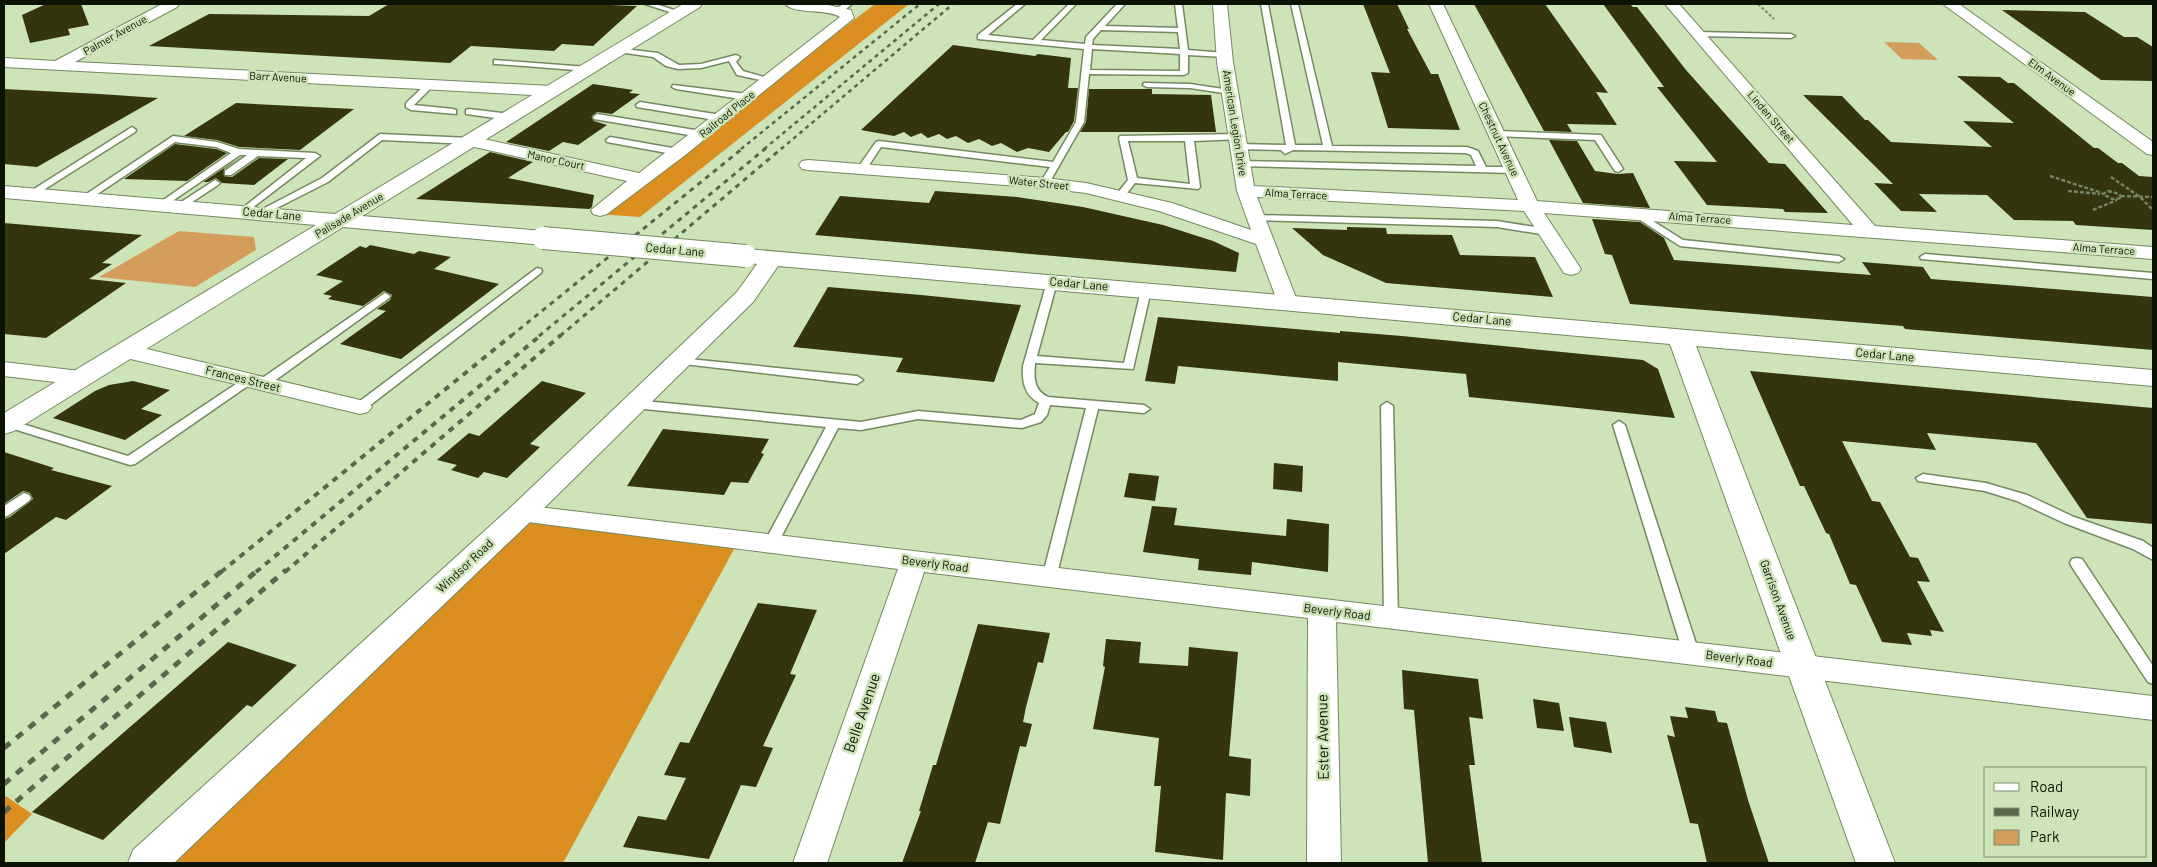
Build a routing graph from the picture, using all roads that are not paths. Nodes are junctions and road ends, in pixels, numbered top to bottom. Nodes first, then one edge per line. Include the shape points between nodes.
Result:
1 (172, 4) edge
2 (649, 4) edge
3 (792, 4) edge
4 (1021, 4) edge
5 (1073, 4) edge
6 (1121, 4) edge
7 (1179, 4) edge
8 (1220, 4) edge
9 (1264, 4) edge
10 (1294, 4) edge
11 (1436, 4) edge
12 (1672, 4) edge
13 (1950, 4) edge
14 (687, 8) edge
15 (844, 9) edge
16 (1099, 28) junction
17 (1181, 30) junction
18 (1699, 34) junction
19 (1791, 36) dead end
20 (1035, 42) junction
21 (1089, 48) junction
22 (619, 50) junction
23 (1184, 52) junction
24 (1225, 55) junction
25 (497, 62) dead end
26 (4, 63) edge
27 (57, 66) junction
28 (588, 69) junction
29 (1086, 72) junction
30 (770, 80) junction
31 (430, 85) junction
32 (1147, 85) dead end
33 (676, 87) dead end
34 (552, 91) junction
35 (1230, 92) junction
36 (747, 97) junction
37 (640, 105) dead end
38 (453, 112) dead end
39 (469, 112) dead end
40 (510, 116) junction
41 (597, 117) dead end
42 (721, 118) junction
43 (132, 130) dead end
44 (702, 134) junction
45 (1497, 134) junction
46 (1189, 138) junction
47 (610, 140) dead end
48 (470, 142) junction
49 (1291, 148) junction
50 (1328, 148) junction
51 (2153, 150) edge
52 (1240, 151) junction
53 (238, 152) junction
54 (678, 152) junction
55 (256, 153) junction
56 (808, 165) dead end
57 (1056, 165) junction
58 (862, 169) junction
59 (1482, 169) junction
60 (1618, 169) dead end
61 (1513, 170) junction
62 (228, 173) dead end
63 (642, 179) junction
64 (1133, 180) junction
65 (215, 183) dead end
66 (1045, 183) junction
67 (1246, 191) junction
68 (4, 192) edge
69 (31, 194) junction
70 (1121, 195) junction
71 (84, 198) junction
72 (171, 206) junction
73 (1530, 206) junction
74 (600, 210) dead end
75 (251, 212) junction
76 (1637, 214) junction
77 (1256, 218) junction
78 (341, 220) junction
79 (1869, 231) junction
80 (1547, 232) junction
81 (1263, 240) junction
82 (2153, 253) edge
83 (1925, 257) dead end
84 (772, 258) junction
85 (1839, 259) dead end
86 (1572, 269) dead end
87 (536, 271) dead end
88 (2153, 276) edge
89 (1052, 282) junction
90 (1146, 290) junction
91 (385, 296) dead end
92 (1288, 303) junction
93 (1680, 336) junction
94 (126, 351) junction
95 (1030, 359) junction
96 (679, 361) junction
97 (4, 370) edge
98 (80, 378) junction
99 (2153, 378) edge
100 (857, 380) dead end
101 (255, 382) junction
102 (1044, 401) junction
103 (634, 404) junction
104 (1093, 405) junction
105 (1386, 406) dead end
106 (360, 407) joint
107 (1144, 409) dead end
108 (5, 424) edge
109 (834, 424) junction
110 (1618, 425) dead end
111 (1923, 478) dead end
112 (24, 498) dead end
113 (4, 512) edge
114 (521, 514) junction
115 (770, 544) junction
116 (2153, 555) edge
117 (914, 562) junction
118 (2077, 562) dead end
119 (1049, 578) junction
120 (1322, 610) junction
121 (1391, 618) junction
122 (1691, 653) junction
123 (1802, 667) junction
124 (2153, 678) edge
125 (2153, 708) edge
126 (147, 863) edge
127 (810, 863) edge
128 (1324, 863) edge
129 (1875, 863) edge

1 - 27 street, Palmer Avenue
2 - 14 lane
3 - 15 street
4 - 20 lane via 982,37
5 - 20 lane
6 - 16 lane
7 - 17 lane
8 - 24 street, American Legion Drive
9 - 49 lane
10 - 50 lane
11 - 45 street, Chestnut Avenue
12 - 18 street, Linden Street
13 - 51 street, Elm Avenue
14 - 22 street, Palisade Avenue
15 - 30 street, Railroad Place via 847,18
16 - 17 lane
16 - 21 lane via 1089,39
17 - 23 lane
18 - 19 lane
18 - 79 street, Linden Street
20 - 21 lane
21 - 23 lane
21 - 29 lane
22 - 28 street, Palisade Avenue
22 - 30 lane via 655,56 678,67 701,66 736,57 732,62 740,73
23 - 24 lane
23 - 29 lane via 1184,73
24 - 35 street, American Legion Drive
25 - 28 lane
26 - 27 street, Barr Avenue
27 - 31 street, Barr Avenue
28 - 34 street, Palisade Avenue
29 - 57 lane via 1080,122
30 - 36 street, Railroad Place
31 - 34 street, Barr Avenue
31 - 38 lane via 409,105
32 - 35 lane via 1190,86
33 - 36 lane
34 - 40 street, Palisade Avenue
35 - 52 street, American Legion Drive
36 - 42 street, Railroad Place
37 - 42 lane
39 - 40 lane
40 - 48 street, Palisade Avenue
41 - 44 lane
42 - 44 street, Railroad Place
43 - 69 lane
44 - 54 street, Railroad Place
45 - 60 lane via 1598,137
45 - 61 street, Chestnut Avenue
46 - 52 lane
46 - 64 lane via 1123,138
46 - 64 lane via 1195,187
47 - 54 lane
48 - 63 street, Manor Court
48 - 75 lane via 380,137 325,180
48 - 78 street, Palisade Avenue
49 - 50 lane
49 - 52 lane
50 - 59 lane via 1467,150 1475,153
52 - 59 lane
52 - 67 street, American Legion Drive
53 - 55 lane
53 - 71 lane via 173,139
53 - 72 lane
54 - 63 street, Railroad Place
55 - 62 lane
55 - 75 lane via 315,156
56 - 58 street, Water Street
57 - 58 lane via 879,144
57 - 66 lane
58 - 66 street, Water Street
59 - 61 lane
61 - 73 street, Chestnut Avenue
63 - 74 street, Railroad Place
64 - 70 lane
65 - 72 lane
66 - 70 street, Water Street
67 - 73 street, Alma Terrace
67 - 77 street, American Legion Drive
68 - 69 street, Cedar Lane
69 - 71 street, Cedar Lane
70 - 81 street, Water Street via 1165,206
71 - 72 street, Cedar Lane
72 - 75 street, Cedar Lane
73 - 76 street, Alma Terrace
73 - 80 street, Chestnut Avenue
75 - 78 street, Cedar Lane
76 - 79 street, Alma Terrace
76 - 85 lane via 1680,243
77 - 80 lane via 1497,224
77 - 81 street, American Legion Drive
78 - 84 street, Cedar Lane, bridge
78 - 94 street, Palisade Avenue
79 - 82 street, Alma Terrace
80 - 86 street, Chestnut Avenue
81 - 92 street, American Legion Drive
83 - 88 lane
84 - 89 street, Cedar Lane
84 - 96 street, Windsor Road via 745,297
87 - 106 lane
89 - 90 street, Cedar Lane
89 - 95 lane
90 - 92 street, Cedar Lane
90 - 95 lane via 1130,367
91 - 101 lane
92 - 93 street, Cedar Lane
93 - 99 street, Cedar Lane
93 - 123 street, Garrison Avenue
94 - 98 street, Palisade Avenue
94 - 101 street, Frances Street
95 - 102 lane via 1028,385 1036,398
96 - 100 lane
96 - 103 street, Windsor Road
97 - 98 street
98 - 108 street, Palisade Avenue
101 - 106 street, Frances Street
101 - 108 lane via 130,461
102 - 104 lane
102 - 109 lane via 1037,420 1022,424 907,415 861,426
103 - 109 lane
103 - 114 street, Windsor Road
104 - 107 lane
104 - 119 lane
105 - 121 lane
109 - 115 lane
110 - 122 lane
111 - 116 lane via 1986,487 2022,498 2069,520 2138,545
112 - 113 lane
114 - 115 street, Beverly Road
114 - 126 street, Windsor Road
115 - 117 street, Beverly Road
117 - 119 street, Beverly Road
117 - 127 street, Belle Avenue
118 - 124 lane
119 - 120 street, Beverly Road
120 - 121 street, Beverly Road
120 - 128 street, Ester Avenue
121 - 122 street, Beverly Road
122 - 123 street, Beverly Road
123 - 125 street, Beverly Road
123 - 129 street, Garrison Avenue

